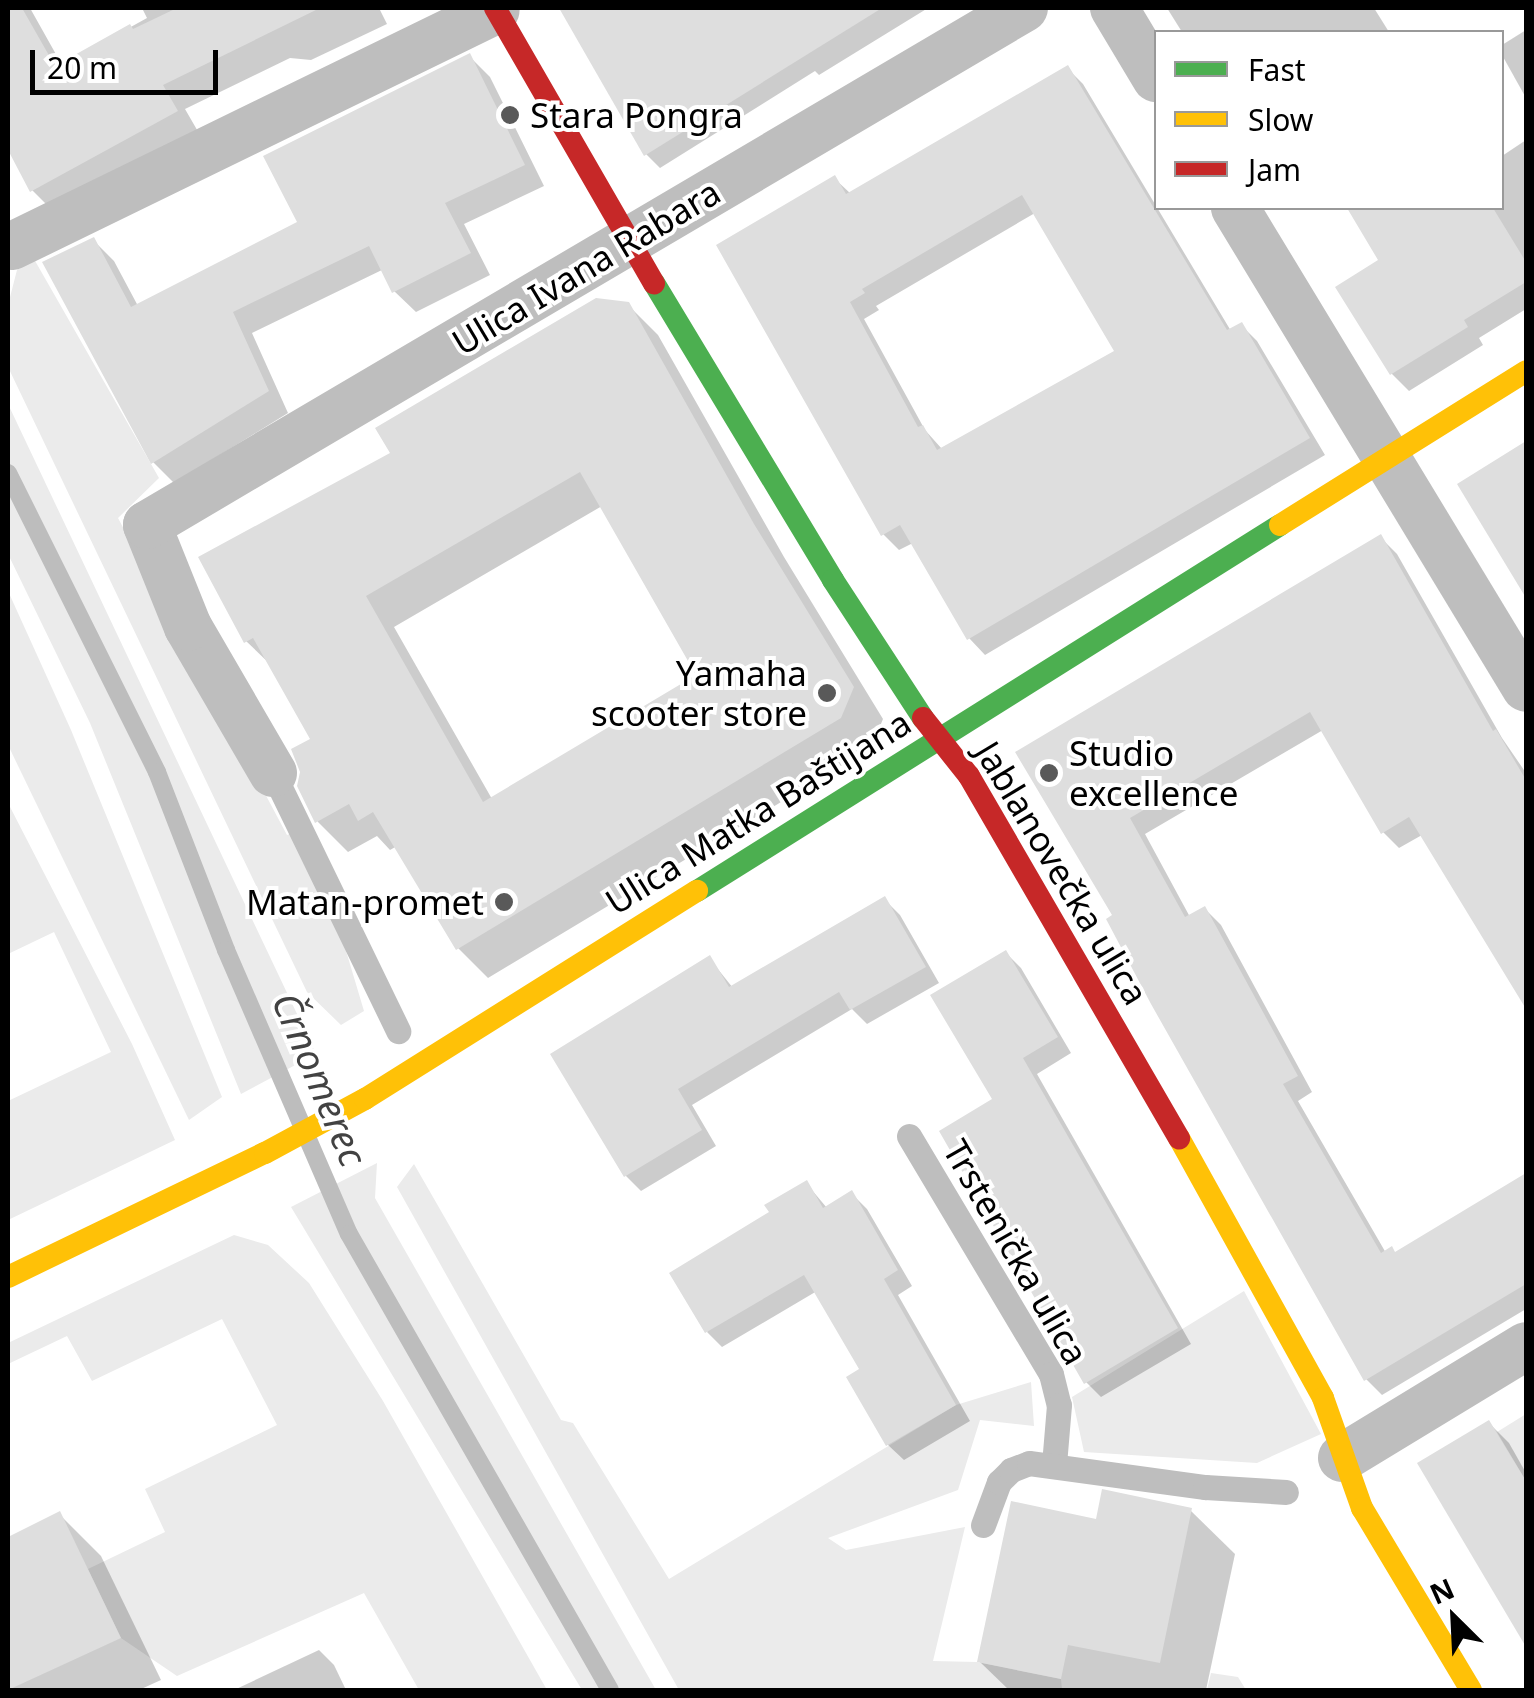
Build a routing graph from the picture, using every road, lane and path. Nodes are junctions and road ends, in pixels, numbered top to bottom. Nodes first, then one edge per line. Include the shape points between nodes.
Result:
1 (1024, 8) edge
2 (1114, 8) edge
3 (495, 9) edge
4 (1154, 75) edge
5 (1236, 210) edge
6 (629, 242) junction
7 (12, 246) dead end
8 (1526, 372) edge
9 (1387, 459) junction
10 (1526, 688) edge
11 (940, 740) junction
12 (273, 773) joint
13 (398, 1031) dead end
14 (909, 1136) dead end
15 (8, 1277) edge
16 (1526, 1346) edge
17 (1342, 1458) junction
18 (1054, 1464) junction
19 (1286, 1492) dead end
20 (983, 1526) dead end
21 (1471, 1690) edge

1 - 6 street, Ulica Ivana Rabara
2 - 4 street
3 - 6 street, Jablanovečka ulica
3 - 7 street
5 - 9 street
6 - 11 street, Jablanovečka ulica via 908,700
6 - 12 street, Ulica Ivana Rabara via 147,525 188,627
8 - 9 street, Ulica Matka Baštijana
9 - 10 street
9 - 11 street, Ulica Matka Baštijana
11 - 15 street, Ulica Matka Baštijana via 349,1106
11 - 17 street, Jablanovečka ulica via 969,776 1224,1217 1323,1398
12 - 13 lane
14 - 18 lane, Trstenička ulica via 1051,1374 1059,1405
16 - 17 street
17 - 21 street, Jablanovečka ulica via 1362,1508
18 - 19 lane
18 - 20 lane via 1010,1470 989,1499

